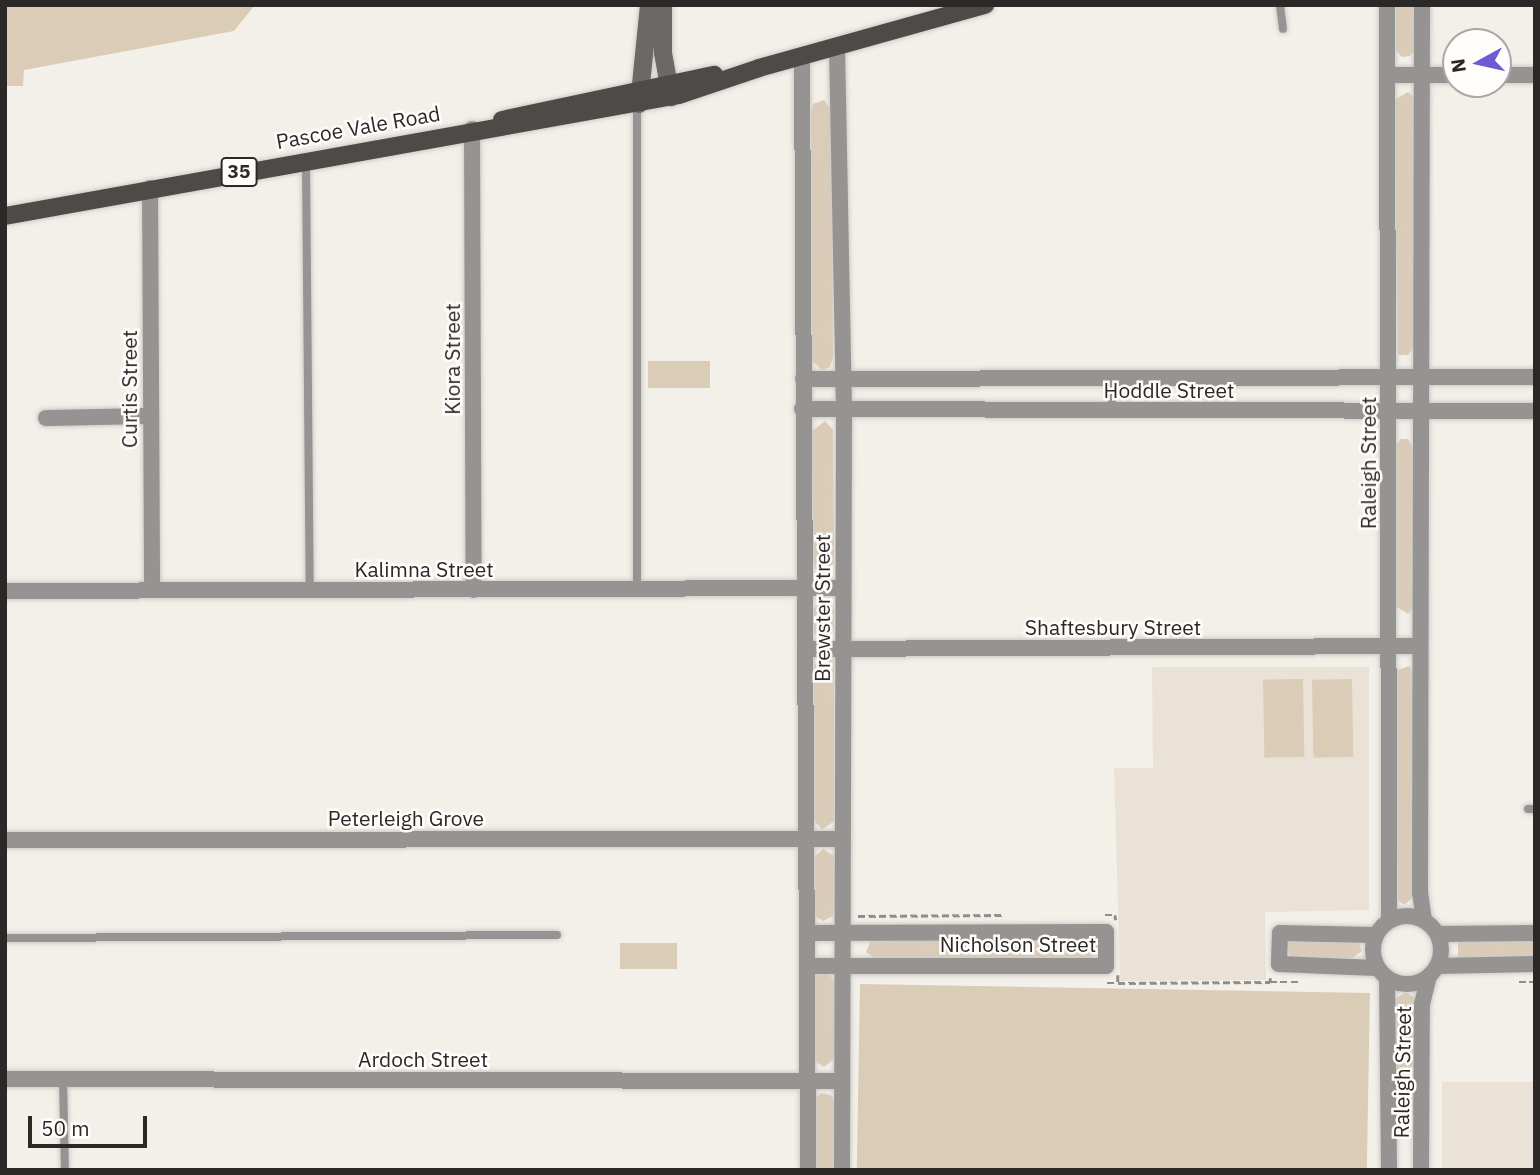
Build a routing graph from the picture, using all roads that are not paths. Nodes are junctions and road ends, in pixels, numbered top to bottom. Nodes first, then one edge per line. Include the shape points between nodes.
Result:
1 (649, 5) edge
2 (663, 5) edge
3 (985, 5) edge
4 (1280, 5) edge
5 (1387, 5) edge
6 (1423, 5) edge
7 (1283, 29) dead end
8 (837, 46) junction
9 (802, 56) junction
10 (1387, 75) junction
11 (1422, 75) junction
12 (1442, 75) edge
13 (1512, 75) edge
14 (1535, 75) edge
15 (669, 90) junction
16 (638, 99) junction
17 (472, 129) junction
18 (306, 160) junction
19 (150, 188) junction
20 (5, 215) edge
21 (1112, 377) junction
22 (1535, 377) edge
23 (1389, 378) junction
24 (803, 379) junction
25 (843, 379) junction
26 (1421, 379) junction
27 (803, 409) junction
28 (844, 410) junction
29 (1112, 410) junction
30 (1535, 411) edge
31 (1390, 412) junction
32 (1420, 412) junction
33 (150, 416) junction
34 (46, 418) dead end
35 (842, 588) junction
36 (637, 589) junction
37 (152, 590) junction
38 (310, 590) junction
39 (474, 590) junction
40 (805, 590) junction
41 (5, 591) edge
42 (1388, 646) junction
43 (1420, 646) junction
44 (805, 649) junction
45 (842, 649) junction
46 (806, 839) junction
47 (842, 839) junction
48 (5, 840) edge
49 (1389, 920) junction
50 (1424, 920) junction
51 (842, 932) junction
52 (807, 933) junction
53 (1535, 933) edge
54 (1438, 934) junction
55 (557, 935) dead end
56 (1375, 935) junction
57 (5, 939) edge
58 (1535, 964) edge
59 (807, 966) junction
60 (842, 966) junction
61 (1433, 971) junction
62 (1382, 973) junction
63 (63, 1078) junction
64 (5, 1079) edge
65 (808, 1081) junction
66 (842, 1081) junction
67 (65, 1170) edge
68 (808, 1170) edge
69 (842, 1170) edge
70 (1389, 1170) edge
71 (1421, 1170) edge

1 - 16 main road
2 - 15 main road
3 - 8 main road, Pascoe Vale Road / 35
4 - 7 lane
5 - 10 street, Raleigh Street
6 - 11 street
8 - 9 main road, Pascoe Vale Road / 35
8 - 25 street, Brewster Street
9 - 15 main road, Pascoe Vale Road / 35
9 - 24 street, Brewster Street
10 - 11 street
10 - 23 street, Raleigh Street
11 - 12 street
11 - 26 street
13 - 14 street
15 - 16 main road, Pascoe Vale Road / 35
16 - 17 main road, Pascoe Vale Road / 35 via 523,125
16 - 36 lane
17 - 18 main road, Pascoe Vale Road / 35
17 - 39 street, Kiora Street
18 - 19 main road, Pascoe Vale Road / 35
18 - 38 lane
19 - 20 main road, Pascoe Vale Road / 35
19 - 33 street, Curtis Street
21 - 23 street, Hoddle Street
21 - 25 street, Hoddle Street
21 - 29 lane
22 - 26 street, Hoddle Street
23 - 26 street, Hoddle Street
23 - 31 street, Raleigh Street
24 - 25 street, Hoddle Street
24 - 27 street, Brewster Street
25 - 28 street, Brewster Street
26 - 32 street
27 - 28 street, Hoddle Street
27 - 40 street, Brewster Street
28 - 29 street, Hoddle Street
28 - 35 street, Brewster Street
29 - 31 street, Hoddle Street
30 - 32 street, Hoddle Street
31 - 32 street, Hoddle Street
31 - 42 street, Raleigh Street
32 - 43 street
33 - 34 street
33 - 37 street, Curtis Street
35 - 40 street, Kalimna Street
35 - 45 street, Brewster Street
36 - 39 street, Kalimna Street
36 - 40 street, Kalimna Street
37 - 38 street, Kalimna Street
37 - 41 street, Kalimna Street
38 - 39 street, Kalimna Street
40 - 44 street, Brewster Street
42 - 43 street, Shaftesbury Street
42 - 45 street, Shaftesbury Street
42 - 49 street, Raleigh Street
43 - 50 street via 1420,892
44 - 45 street, Shaftesbury Street
44 - 46 street, Brewster Street
45 - 47 street, Brewster Street
46 - 47 street, Peterleigh Grove via 824,835
46 - 48 street, Peterleigh Grove
46 - 52 street, Brewster Street
47 - 51 street, Brewster Street
49 - 50 street via 1406,915
49 - 56 street
50 - 54 street
51 - 52 street, Nicholson Street
51 - 60 street, Brewster Street
51 - 60 street, Nicholson Street via 1106,932 1106,966
52 - 59 street, Brewster Street
53 - 54 street
54 - 61 street via 1441,945
55 - 57 lane
56 - 62 street via 1372,946
56 - 62 street via 1280,933 1279,964
58 - 61 street
59 - 60 street, Nicholson Street
59 - 65 street, Brewster Street
60 - 66 street, Brewster Street
61 - 62 street via 1408,984
61 - 71 street, Raleigh Street via 1422,1004
62 - 70 street, Raleigh Street
63 - 64 street, Ardoch Street
63 - 65 street, Ardoch Street
63 - 67 lane
65 - 66 street, Ardoch Street
65 - 68 street, Brewster Street
66 - 69 street, Brewster Street

